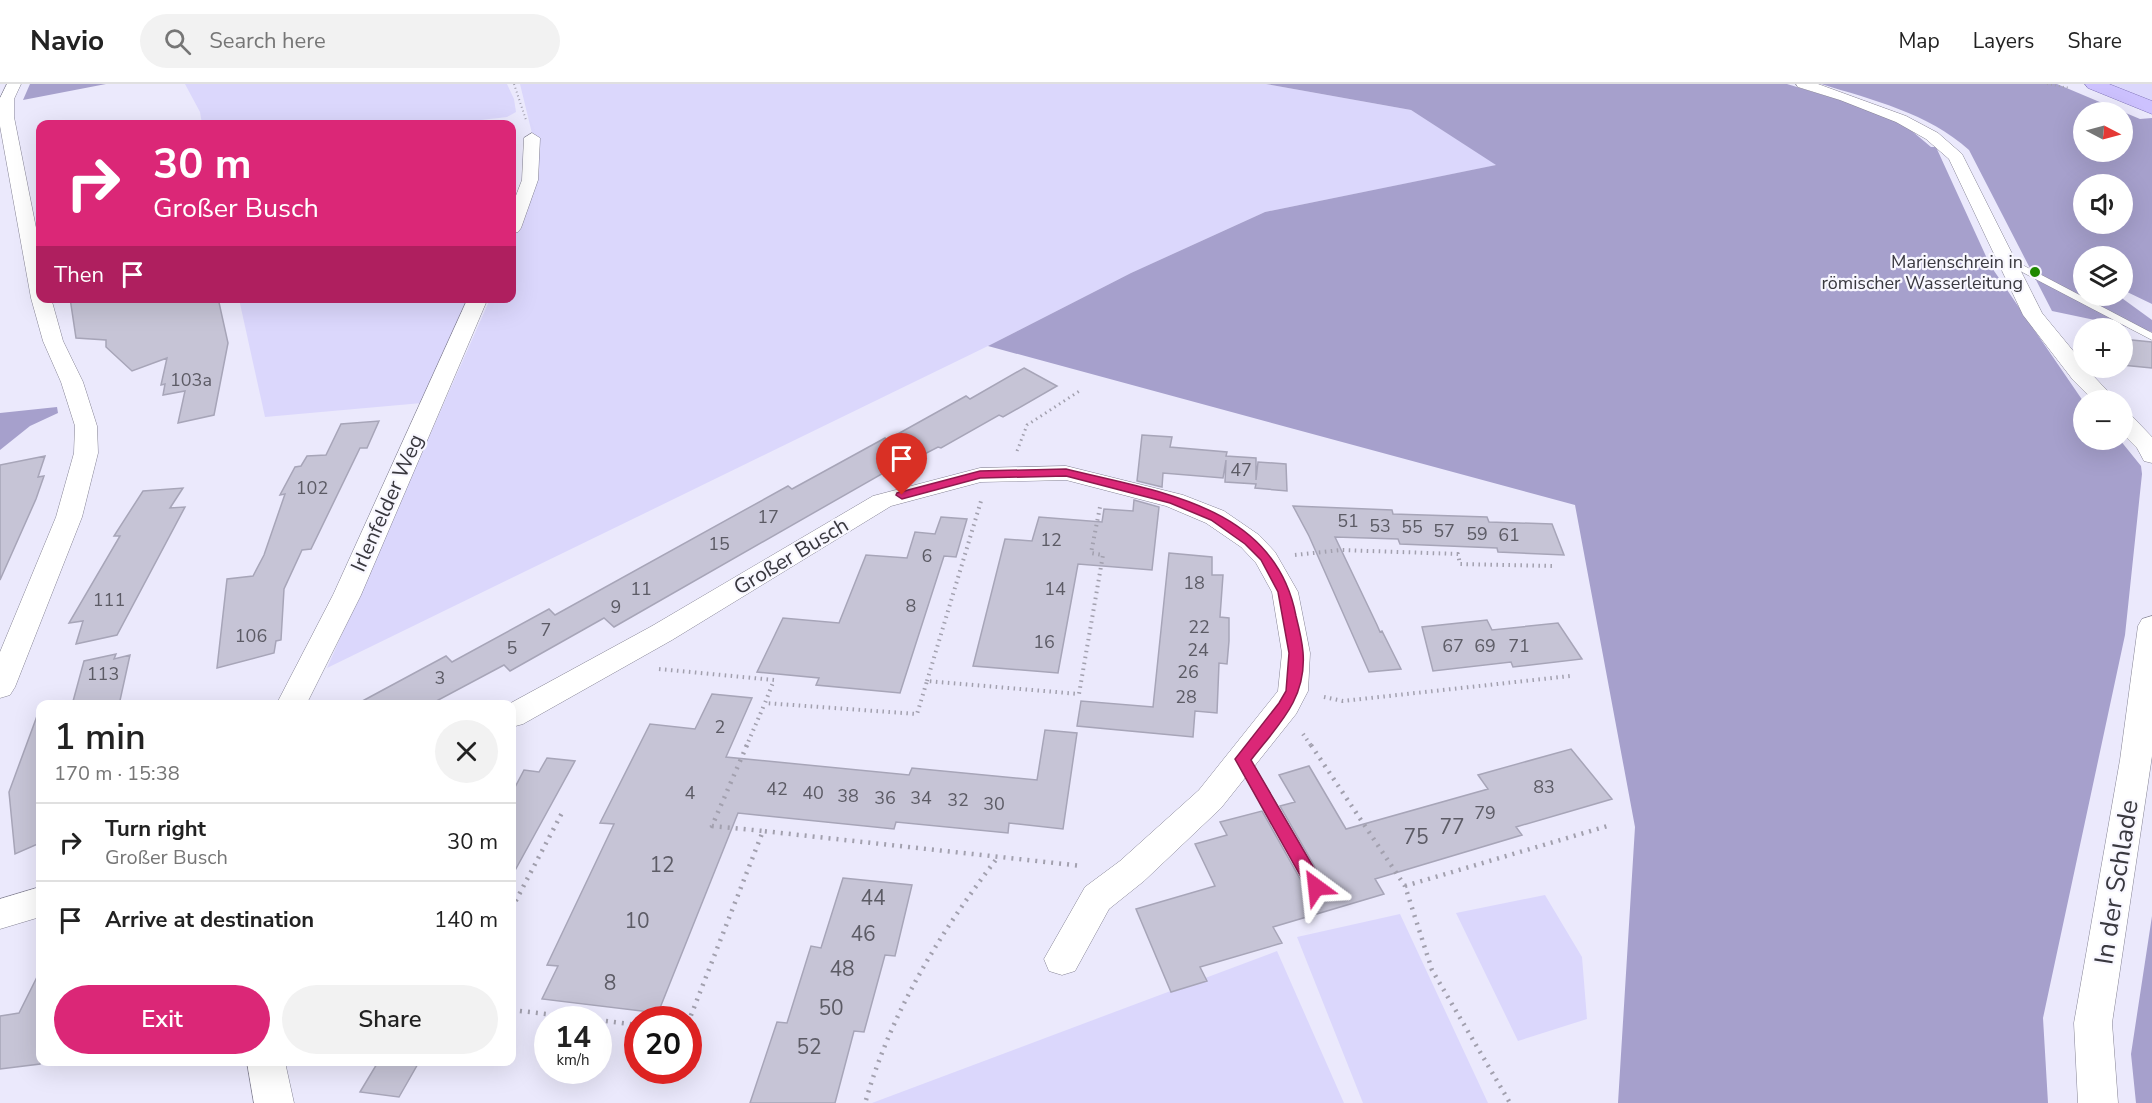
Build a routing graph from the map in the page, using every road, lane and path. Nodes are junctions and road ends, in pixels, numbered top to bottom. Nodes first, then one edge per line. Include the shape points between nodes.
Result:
1 (14, 84) edge
2 (514, 84) edge
3 (1803, 84) edge
4 (2094, 84) edge
5 (2152, 108) edge
6 (532, 138) joint
7 (516, 217) edge
8 (2006, 260) junction
9 (36, 273) edge
10 (42, 303) edge
11 (476, 303) edge
12 (2152, 337) edge
13 (1081, 390) dead end
14 (2096, 390) edge
15 (2133, 430) edge
16 (2152, 456) edge
17 (999, 474) junction
18 (1105, 483) junction
19 (1266, 558) junction
20 (1553, 566) dead end
21 (2152, 626) edge
22 (606, 664) junction
23 (1570, 676) dead end
24 (927, 681) junction
25 (0, 687) edge
26 (1289, 698) junction
27 (294, 700) edge
28 (765, 703) junction
29 (516, 714) edge
30 (1243, 759) junction
31 (564, 810) dead end
32 (1611, 825) dead end
33 (763, 831) junction
34 (998, 857) junction
35 (1132, 871) junction
36 (1405, 886) junction
37 (1316, 887) dead end
38 (516, 900) edge
39 (36, 903) edge
40 (0, 914) edge
41 (1062, 959) dead end
42 (695, 1006) edge
43 (516, 1010) edge
44 (534, 1013) edge
45 (267, 1066) edge
46 (866, 1100) dead end
47 (274, 1103) edge
48 (1510, 1103) edge
49 (2098, 1103) edge

1 - 9 street via 7,99 6,117
2 - 6 path
3 - 8 street via 1901,119 1932,136 1956,157
4 - 5 main road
6 - 7 street via 530,180
8 - 12 lane
8 - 14 street via 2033,315
10 - 25 street via 86,426 86,453 69,517
11 - 27 street, Irlenfelder Weg via 346,595
13 - 17 path via 1027,425
15 - 16 street
17 - 18 street, Großer Busch via 1066,473
17 - 22 street, Großer Busch via 980,475 882,501
17 - 24 path
18 - 19 street, Großer Busch via 1174,501 1215,517 1250,541
18 - 24 path via 1091,553 1103,555 1079,694
19 - 20 path via 1353,551 1458,554 1460,564
19 - 26 street, Großer Busch via 1285,592 1296,653
21 - 49 street, In der Schlade via 2136,760 2093,1023
22 - 28 path via 774,681
22 - 29 street, Großer Busch
23 - 26 path via 1343,702
24 - 28 path via 917,714
26 - 30 street
26 - 36 path
28 - 33 path via 711,826
30 - 35 street via 1210,799
30 - 37 lane
31 - 38 path
32 - 36 path
33 - 34 path
33 - 42 path
34 - 35 path
34 - 46 path via 924,966 885,1040
35 - 41 street via 1097,898
36 - 48 path via 1432,970
39 - 40 street
43 - 44 path
45 - 47 street

